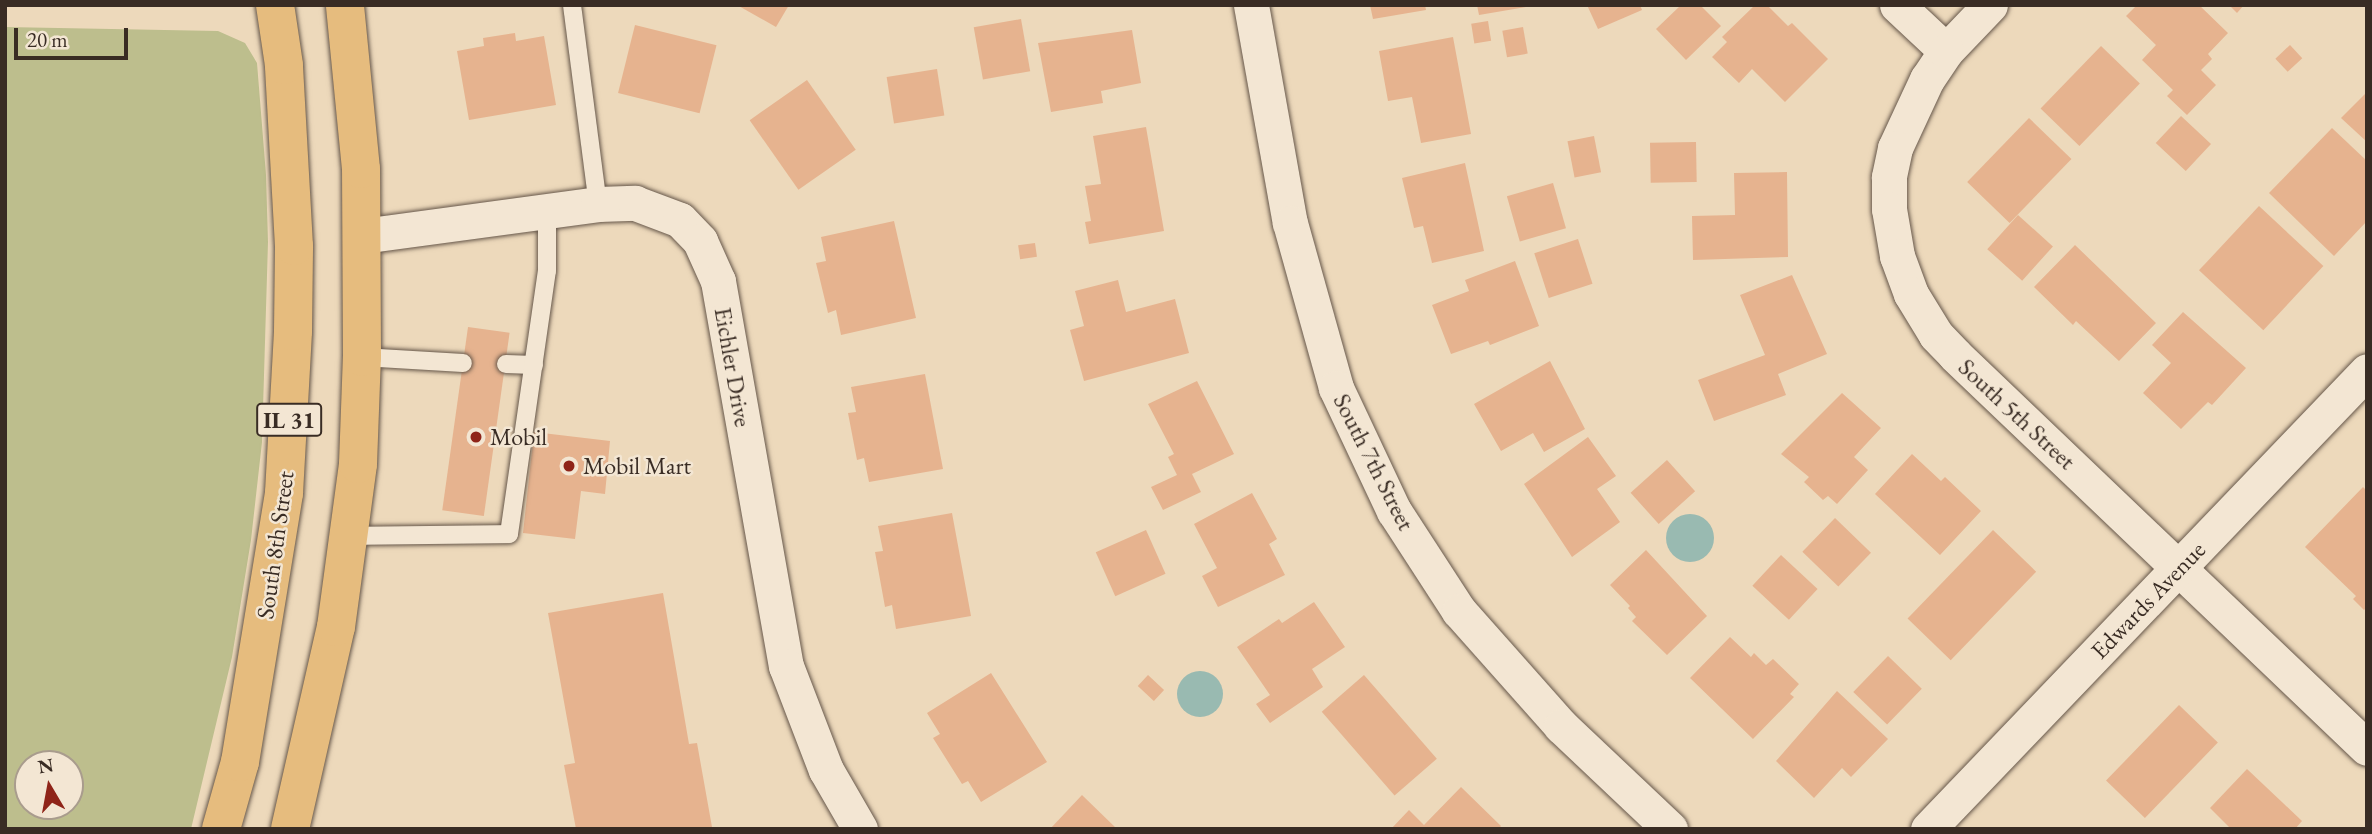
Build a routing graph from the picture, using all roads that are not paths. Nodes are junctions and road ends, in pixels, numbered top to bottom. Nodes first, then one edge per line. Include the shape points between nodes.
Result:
1 (275, 5) edge
2 (345, 5) edge
3 (572, 5) edge
4 (1251, 5) edge
5 (1897, 5) edge
6 (1990, 5) edge
7 (1946, 51) junction
8 (598, 204) junction
9 (547, 211) junction
10 (362, 236) junction
11 (362, 357) junction
12 (463, 363) dead end
13 (506, 364) dead end
14 (534, 365) junction
15 (2367, 371) edge
16 (349, 536) junction
17 (2180, 568) junction
18 (2367, 748) edge
19 (221, 829) edge
20 (290, 829) edge
21 (860, 829) edge
22 (1670, 829) edge
23 (1928, 829) edge

1 - 19 main road, South 8th Street / IL 31 via 284,65 293,206 286,467 240,762
2 - 10 main road via 361,169
3 - 8 lane
4 - 22 street, South 7th Street via 1290,223 1336,388 1394,510 1459,611 1561,726
5 - 7 street
6 - 7 street, South 5th Street
7 - 17 street, South 5th Street via 1907,116 1889,177 1894,241 1911,294 1936,335 1955,355
8 - 9 street, Eichler Drive
8 - 21 street, Eichler Drive via 635,204 666,213 690,230 710,260 718,281 786,666 826,770
9 - 10 street, Eichler Drive
9 - 14 lane via 547,271
10 - 11 main road
11 - 12 lane
11 - 16 main road via 358,464
13 - 14 lane
14 - 16 lane via 509,534
15 - 17 street, Edwards Avenue
16 - 20 main road via 322,697
17 - 18 street, South 5th Street
17 - 23 street, Edwards Avenue

